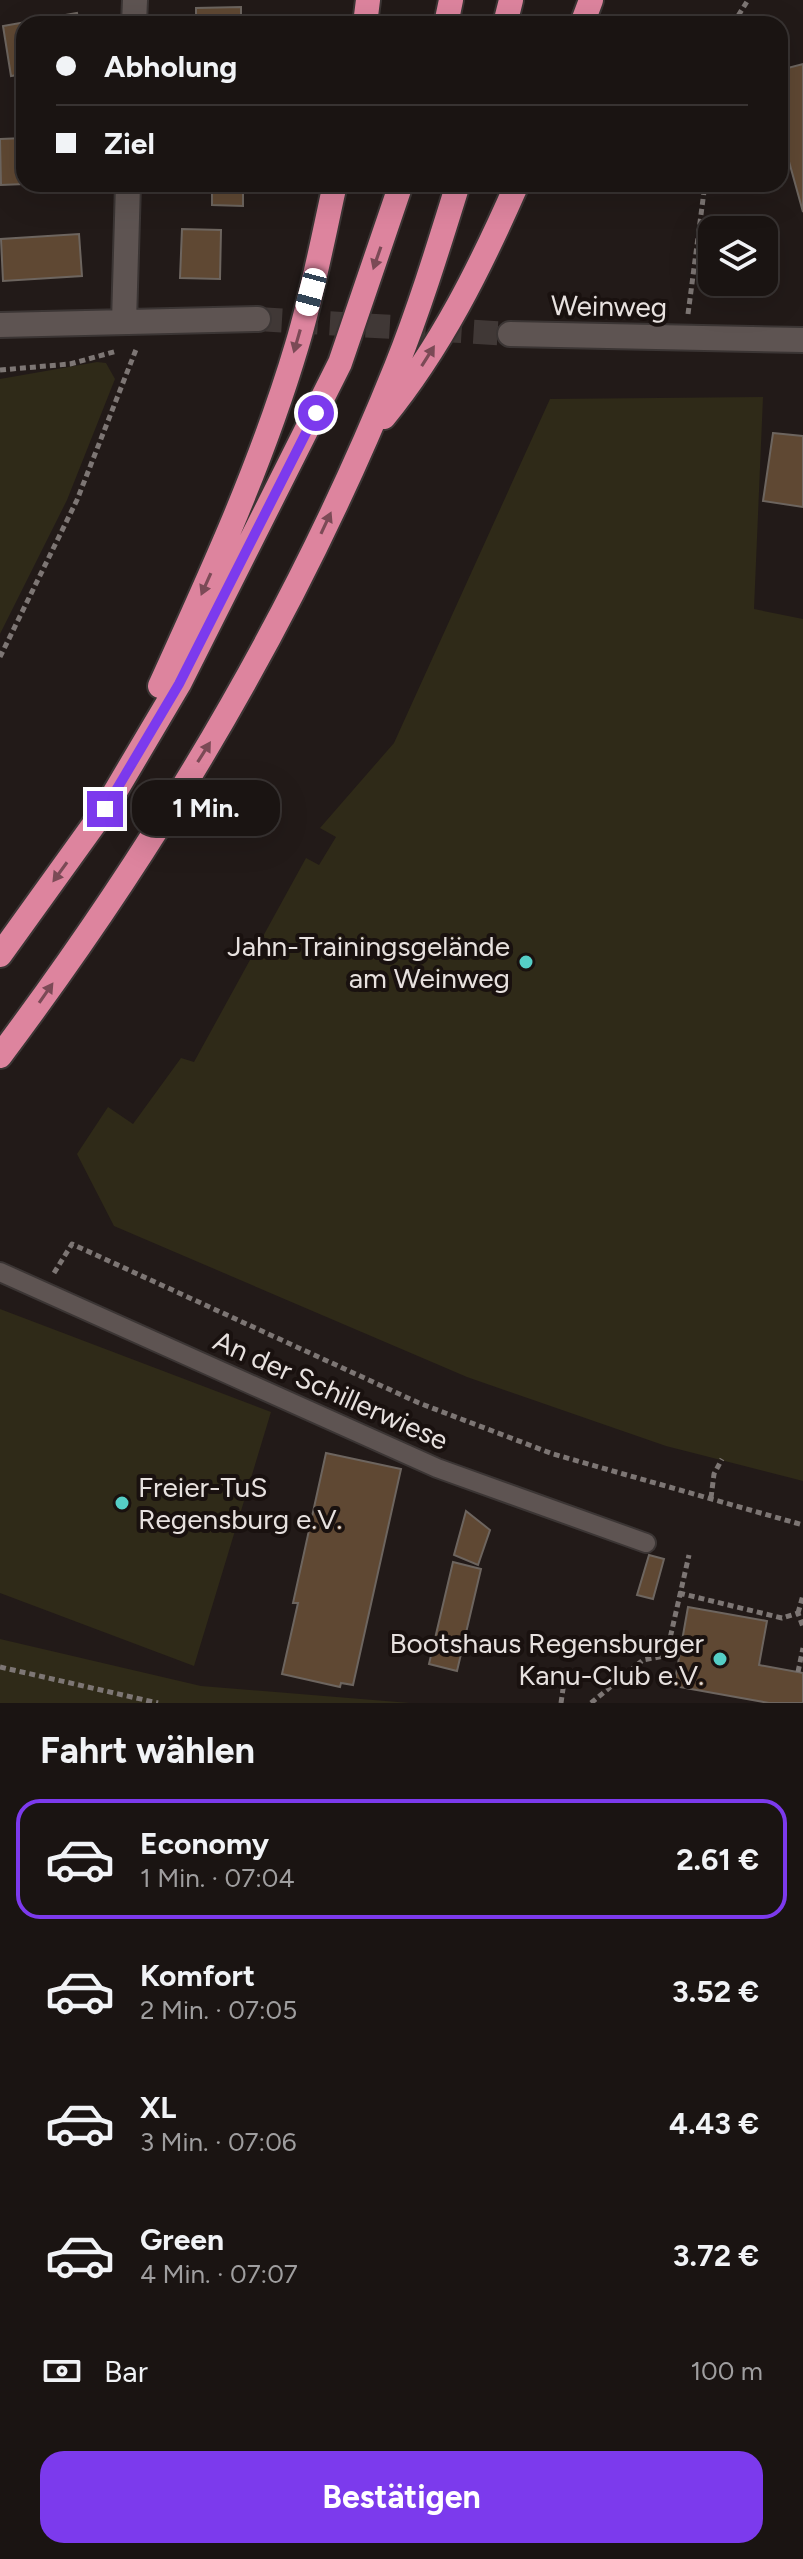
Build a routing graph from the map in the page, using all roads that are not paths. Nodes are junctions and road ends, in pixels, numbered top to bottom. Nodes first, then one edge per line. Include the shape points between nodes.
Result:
1 (128, 192) edge
2 (333, 192) edge
3 (398, 192) edge
4 (455, 192) edge
5 (513, 192) edge
6 (258, 319) tunnel mouth
7 (134, 321) junction
8 (0, 325) edge
9 (510, 334) tunnel mouth
10 (803, 340) edge
11 (365, 440) junction
12 (105, 809) junction
13 (0, 955) edge
14 (0, 1056) edge
15 (0, 1272) edge
16 (646, 1543) dead end

1 - 7 street
2 -> 12 highway via 297,345 257,460
3 -> 12 highway via 340,363 179,684
4 - 11 highway via 397,365
11 -> 5 highway via 428,358
6 - 7 street
7 - 8 street
9 - 10 street, Weinweg
14 -> 11 highway via 104,909 227,714 302,574
12 -> 13 highway
15 - 16 lane, An der Schillerwiese via 437,1468

